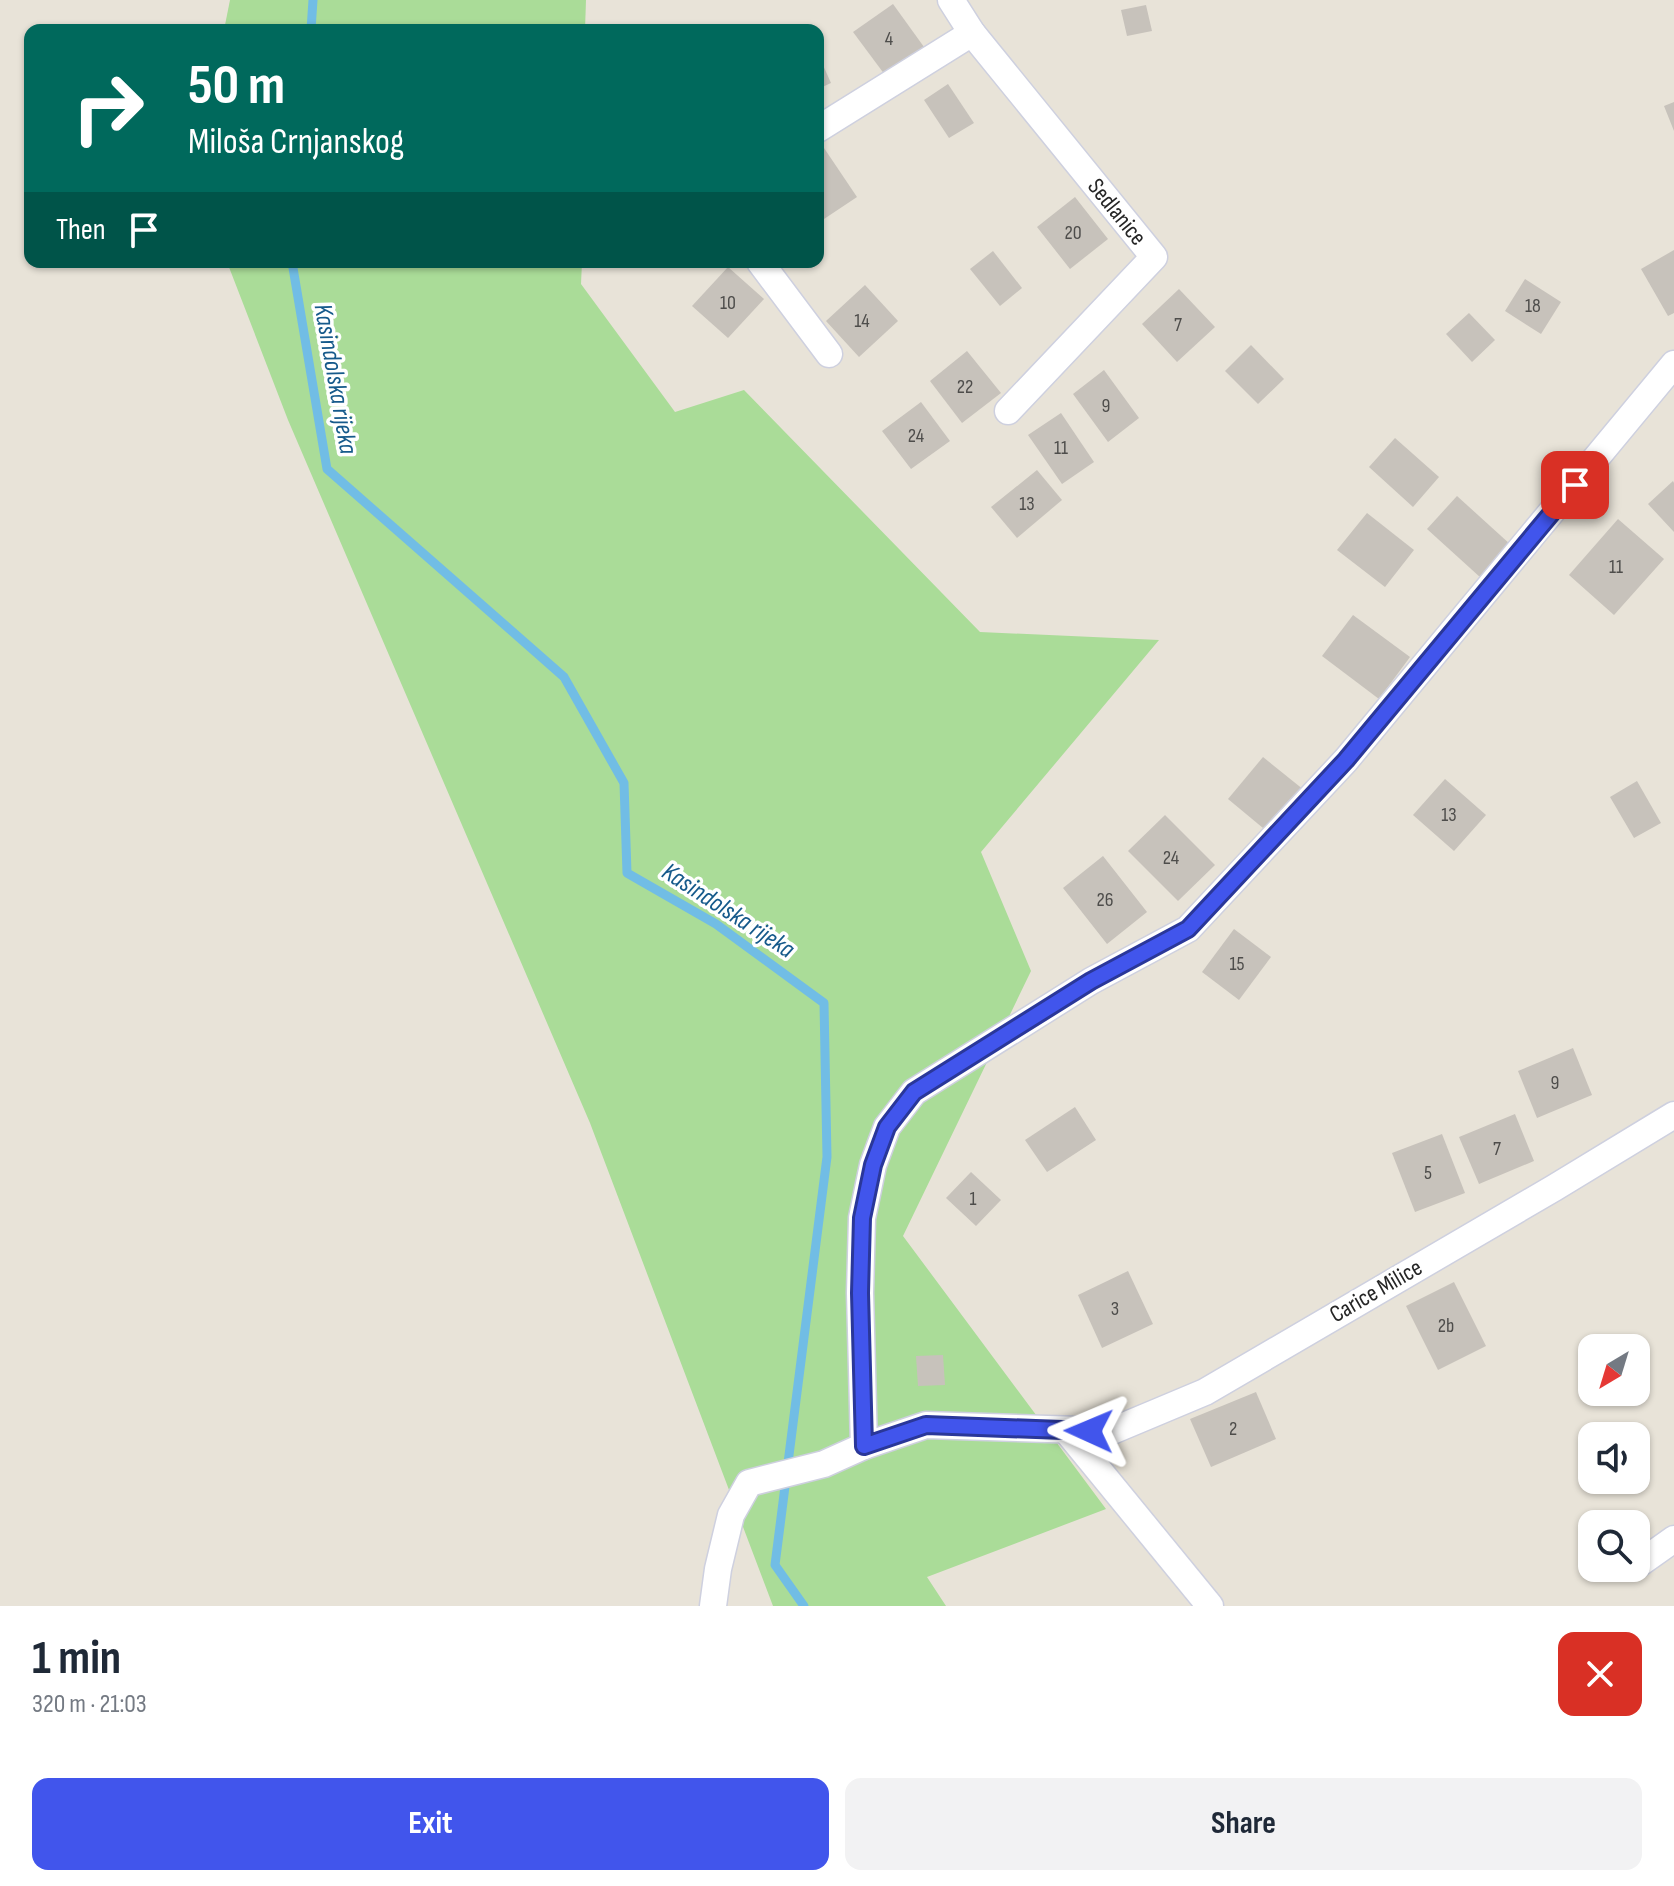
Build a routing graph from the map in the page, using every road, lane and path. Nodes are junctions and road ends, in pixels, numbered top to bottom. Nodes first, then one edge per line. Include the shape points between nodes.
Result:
1 (951, 0) edge
2 (972, 33) junction
3 (824, 125) edge
4 (764, 268) edge
5 (829, 354) dead end
6 (1674, 364) edge
7 (1008, 411) dead end
8 (1674, 1115) edge
9 (1066, 1430) junction
10 (864, 1446) junction
11 (1674, 1539) edge
12 (1650, 1556) edge
13 (713, 1606) edge
14 (1210, 1606) edge

1 - 2 street, Sedlanice
2 - 3 street
2 - 7 street, Sedlanice via 1154,257
4 - 5 street
6 - 10 street via 1346,760 1188,929 1091,981 914,1092 887,1127 862,1218
8 - 9 street, Carice Milice via 1205,1392 1112,1431
9 - 10 street, Carice Milice via 926,1425
9 - 14 street
10 - 13 street, Carice Milice via 824,1464 749,1483 731,1515
11 - 12 street

